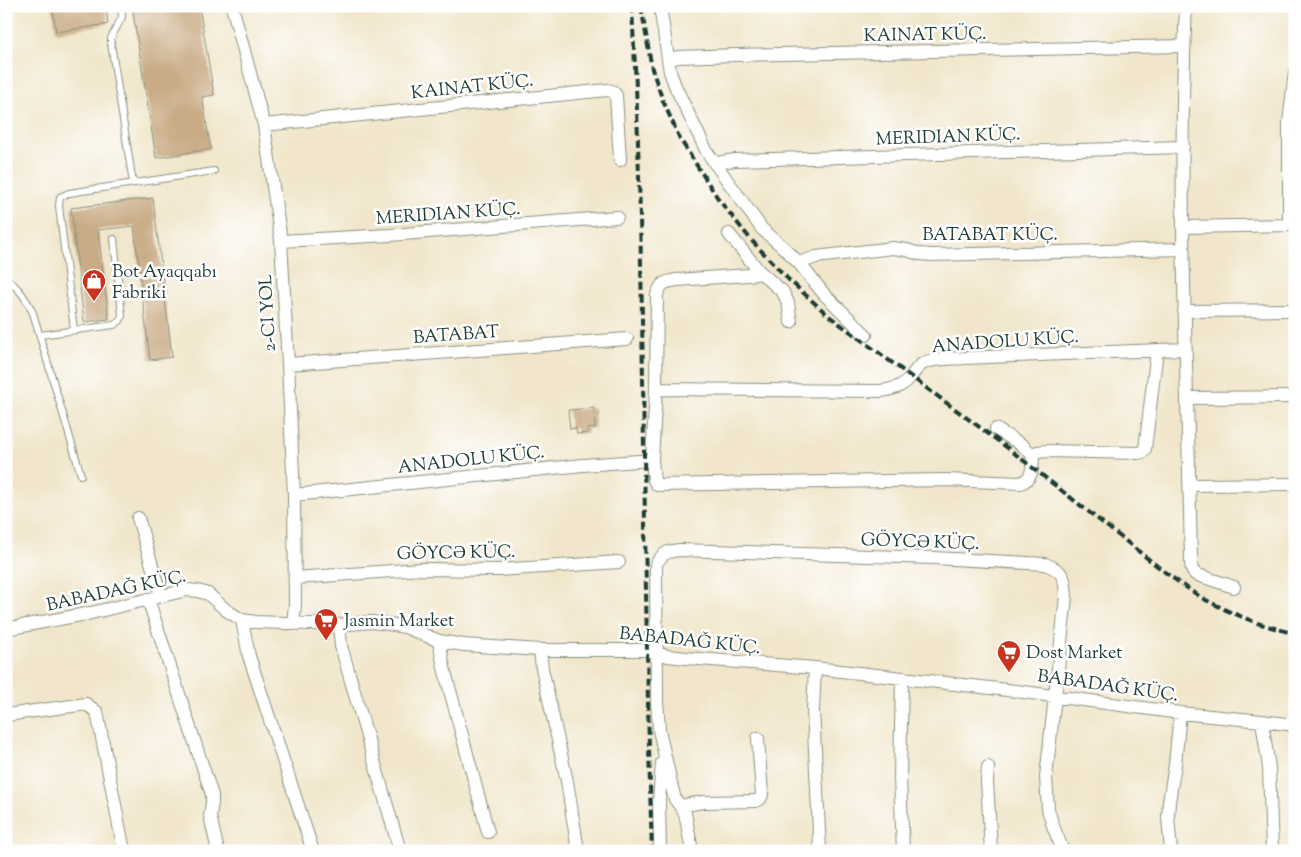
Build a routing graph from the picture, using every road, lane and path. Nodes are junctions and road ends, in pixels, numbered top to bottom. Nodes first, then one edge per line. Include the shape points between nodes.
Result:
1 (122, 6) edge
2 (232, 6) edge
3 (660, 6) edge
4 (1186, 6) edge
5 (1184, 46) junction
6 (668, 59) junction
7 (1295, 72) edge
8 (264, 125) junction
9 (1183, 146) junction
10 (620, 160) dead end
11 (715, 164) junction
12 (214, 172) dead end
13 (133, 183) junction
14 (617, 217) dead end
15 (1292, 225) edge
16 (1184, 227) junction
17 (729, 234) dead end
18 (114, 239) dead end
19 (281, 241) junction
20 (1184, 249) junction
21 (799, 263) junction
22 (759, 271) junction
23 (6, 278) edge
24 (1184, 310) junction
25 (1295, 310) edge
26 (791, 322) dead end
27 (74, 330) junction
28 (40, 335) junction
29 (866, 335) dead end
30 (627, 339) dead end
31 (1185, 349) junction
32 (1157, 350) junction
33 (288, 364) junction
34 (656, 389) junction
35 (1295, 397) edge
36 (1187, 398) junction
37 (996, 429) dead end
38 (1033, 455) junction
39 (652, 460) junction
40 (81, 475) dead end
41 (1295, 484) edge
42 (1190, 485) junction
43 (294, 495) junction
44 (138, 518) dead end
45 (619, 562) dead end
46 (295, 578) junction
47 (1234, 587) dead end
48 (161, 596) junction
49 (148, 599) junction
50 (242, 620) junction
51 (293, 624) junction
52 (339, 625) junction
53 (6, 629) edge
54 (439, 641) junction
55 (540, 650) junction
56 (656, 652) junction
57 (815, 668) junction
58 (902, 678) junction
59 (1054, 696) junction
60 (1180, 713) junction
61 (6, 715) edge
62 (1262, 721) junction
63 (1295, 725) edge
64 (758, 738) dead end
65 (664, 751) junction
66 (988, 767) dead end
67 (680, 806) junction
68 (488, 832) dead end
69 (124, 851) edge
70 (218, 851) edge
71 (313, 851) edge
72 (400, 851) edge
73 (578, 851) edge
74 (660, 851) edge
75 (692, 851) edge
76 (820, 851) edge
77 (903, 851) edge
78 (991, 851) edge
79 (1063, 851) edge
80 (1171, 851) edge
81 (1272, 851) edge

1 - 13 lane via 122,17 111,44
2 - 8 street, 2-CI YOL
3 - 6 street
4 - 5 street
5 - 6 street, KAINAT KÜÇ.
5 - 9 street
6 - 11 street via 676,88
7 - 15 street via 1290,123
8 - 10 street, KAINAT KÜÇ. via 607,90 616,95
8 - 19 street, 2-CI YOL
9 - 11 street, MERIDIAN KÜÇ. via 735,160
9 - 16 street
11 - 21 street via 762,229
12 - 13 lane
13 - 27 lane via 60,197
14 - 19 street, MERIDIAN KÜÇ.
15 - 16 street
16 - 20 street
17 - 22 street
18 - 27 lane via 120,322
19 - 33 street, 2-CI YOL
20 - 21 street, BATABAT KÜÇ. via 932,255 893,248 816,257
20 - 24 street
21 - 29 street via 824,294
22 - 26 street via 783,292
22 - 34 street via 748,275 676,280 660,286 657,295
23 - 28 lane via 27,301
24 - 25 street
24 - 31 street
27 - 28 lane
28 - 40 lane
30 - 33 street, BATABAT
31 - 32 street, ANADOLU KÜÇ.
31 - 36 street
32 - 34 street, ANADOLU KÜÇ. via 932,361 917,368 898,388 882,391
32 - 38 street via 1143,452 1047,451
33 - 43 street, 2-CI YOL
34 - 39 street
35 - 36 street
36 - 42 street
37 - 38 street
38 - 39 street via 1028,480 1021,483 935,480 658,485 654,480
39 - 43 street, ANADOLU KÜÇ.
41 - 42 street
42 - 47 street via 1192,570 1195,574
43 - 46 street, 2-CI YOL
44 - 48 street
45 - 46 street, GÖYCƏ KÜÇ. via 497,570 420,569
46 - 51 street, 2-CI YOL
48 - 49 street, BABADAĞ KÜÇ.
48 - 50 street, BABADAĞ KÜÇ. via 198,591 208,594
49 - 53 street, BABADAĞ KÜÇ.
49 - 70 street via 212,795 210,816
50 - 51 street, BABADAĞ KÜÇ.
50 - 71 street via 250,656
51 - 52 street, BABADAĞ KÜÇ.
52 - 54 street, BABADAĞ KÜÇ. via 389,624 418,631
52 - 72 street via 341,646
54 - 55 street, BABADAĞ KÜÇ.
54 - 68 street
55 - 56 street, BABADAĞ KÜÇ. via 637,649
55 - 73 street
56 - 57 street, BABADAĞ KÜÇ. via 686,658
56 - 59 street, GÖYCƏ KÜÇ. via 656,564 670,551 1045,564 1057,568 1066,586
56 - 65 street via 659,730
57 - 58 street, BABADAĞ KÜÇ.
57 - 76 street via 813,710
58 - 59 street, BABADAĞ KÜÇ.
58 - 77 street via 900,777
59 - 60 street, BABADAĞ KÜÇ.
59 - 79 street, GÖYCƏ KÜÇ. via 1046,777 1048,809
60 - 62 street, BABADAĞ KÜÇ.
60 - 80 street via 1169,802
61 - 69 street via 86,704 97,712
62 - 63 street, BABADAĞ KÜÇ.
62 - 81 street via 1270,782
64 - 67 street via 760,799
65 - 67 street via 672,792
65 - 74 street via 659,801
66 - 78 street
67 - 75 street via 685,813

